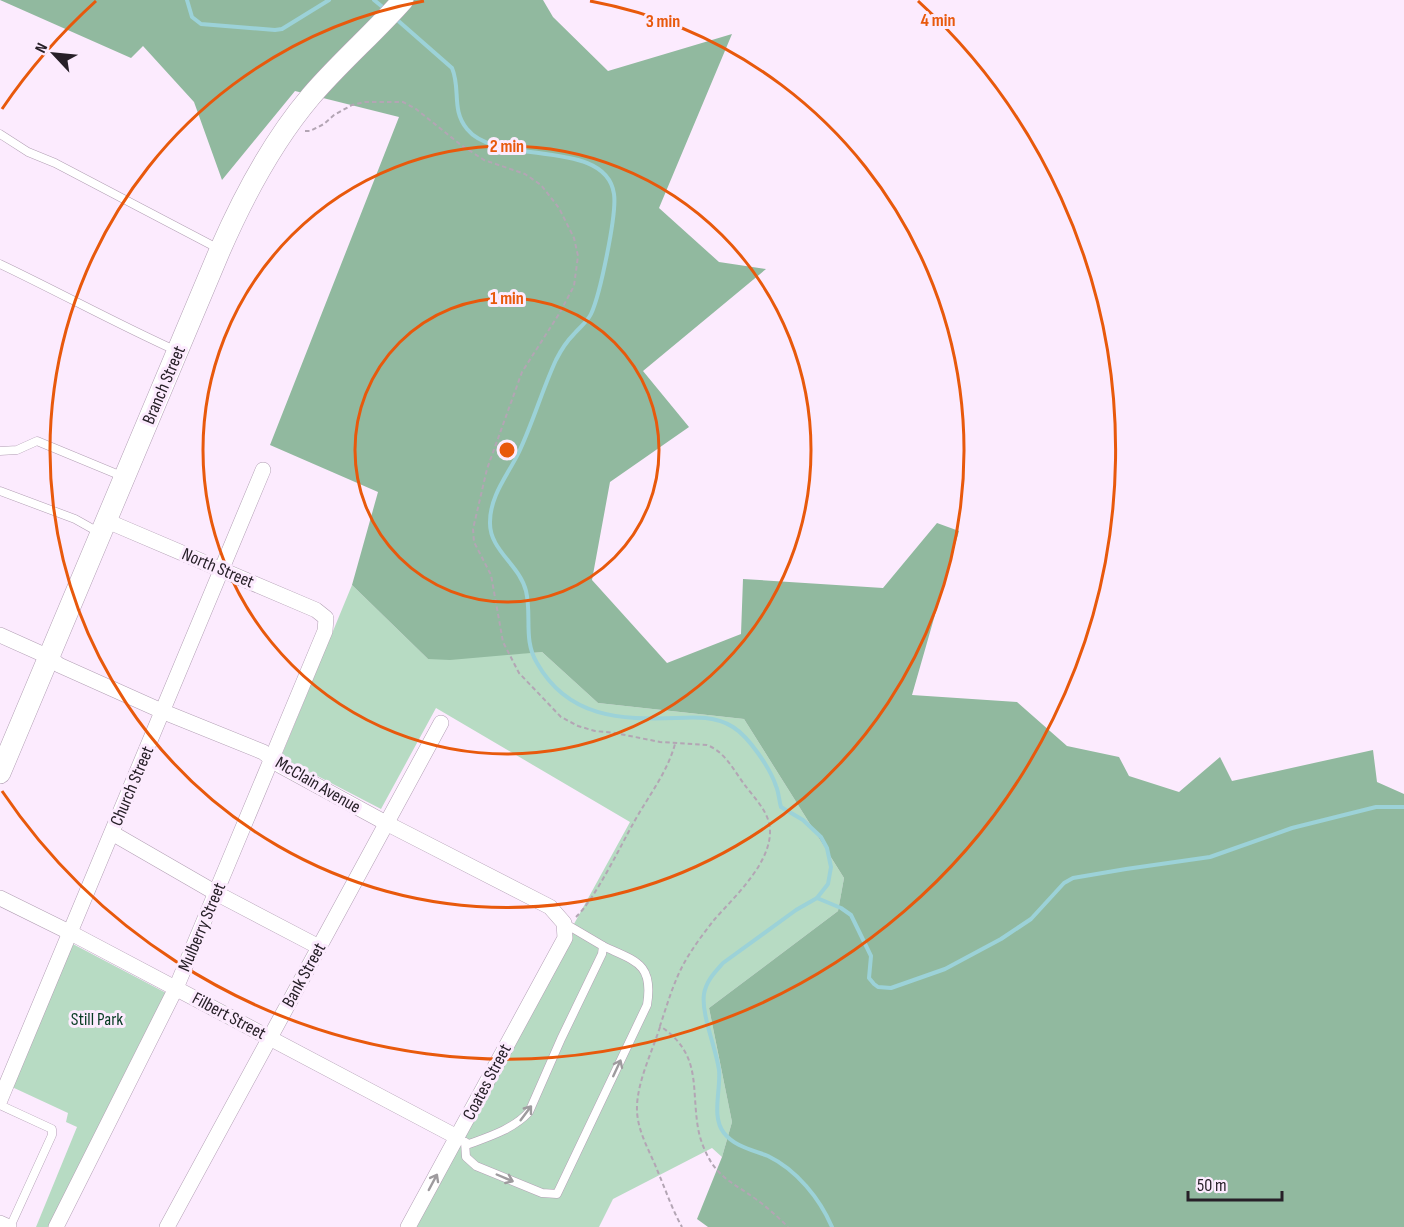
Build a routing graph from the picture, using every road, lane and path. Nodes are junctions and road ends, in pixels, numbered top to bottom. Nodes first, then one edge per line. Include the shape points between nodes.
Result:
1 (403, 1) edge
2 (290, 124) junction
3 (0, 134) edge
4 (220, 250) junction
5 (0, 264) edge
6 (178, 351) junction
7 (0, 451) edge
8 (263, 470) dead end
9 (125, 478) junction
10 (0, 491) edge
11 (104, 528) junction
12 (221, 569) junction
13 (326, 618) joint
14 (0, 635) edge
15 (49, 657) junction
16 (164, 712) junction
17 (441, 723) dead end
18 (675, 743) junction
19 (272, 759) junction
20 (0, 773) edge
21 (386, 824) junction
22 (112, 833) junction
23 (216, 893) junction
24 (0, 898) edge
25 (565, 928) junction
26 (71, 933) junction
27 (603, 946) junction
28 (319, 947) junction
29 (176, 988) junction
30 (660, 1026) junction
31 (270, 1037) junction
32 (0, 1100) edge
33 (0, 1105) edge
34 (461, 1140) junction
35 (0, 1223) edge
36 (10, 1227) edge
37 (56, 1227) edge
38 (167, 1227) edge
39 (408, 1227) edge
40 (682, 1227) edge
41 (788, 1227) edge

1 - 2 street, Branch Street via 335,70
2 - 4 street, Branch Street via 261,167
2 - 18 path via 310,131 352,105 403,102 484,160 525,174 541,185 559,208 578,256 574,286 522,372 487,469 473,529 474,542 491,575 503,642 519,673 544,701 561,717 586,729
3 - 4 lane
4 - 6 street, Branch Street
5 - 6 lane
6 - 9 street, Branch Street
7 - 9 lane via 17,450 37,441
8 - 12 street, Church Street
9 - 11 street, Branch Street
10 - 11 lane
11 - 12 street, North Street
11 - 15 street, Branch Street
12 - 13 street, North Street via 316,610
12 - 16 street, Church Street
13 - 19 street, Mulberry Street via 325,631
14 - 15 street, McClain Avenue
15 - 16 street, McClain Avenue
15 - 20 street, Branch Street
16 - 19 street, McClain Avenue
16 - 22 street, Church Street
17 - 21 street, Bank Street
18 - 25 path via 661,780 600,883
18 - 30 path via 707,745 724,755 769,822 768,843 763,858 682,966
19 - 21 street, McClain Avenue
19 - 23 street, Mulberry Street
21 - 25 street, McClain Avenue via 550,907
21 - 28 street, Bank Street
22 - 23 street
22 - 26 street, Church Street
23 - 28 street
23 - 29 street, Mulberry Street
24 - 26 street, Filbert Street
25 - 27 lane
25 - 34 street, Coates Street
26 - 29 street, Filbert Street
26 - 32 street, Church Street
34 -> 27 lane via 469,1144 500,1132 529,1112
34 -> 27 lane via 466,1156 476,1166 542,1193 557,1194 647,1005 650,989 639,963
28 - 31 street, Bank Street
29 - 31 street, Filbert Street
29 - 37 street, Mulberry Street
30 - 40 path via 636,1109 644,1140
30 - 41 path via 675,1036 693,1068 698,1127 719,1174 770,1209
31 - 34 street, Filbert Street
31 - 38 street, Bank Street
33 - 36 lane via 52,1129
39 -> 34 street, Coates Street
35 - 36 street

